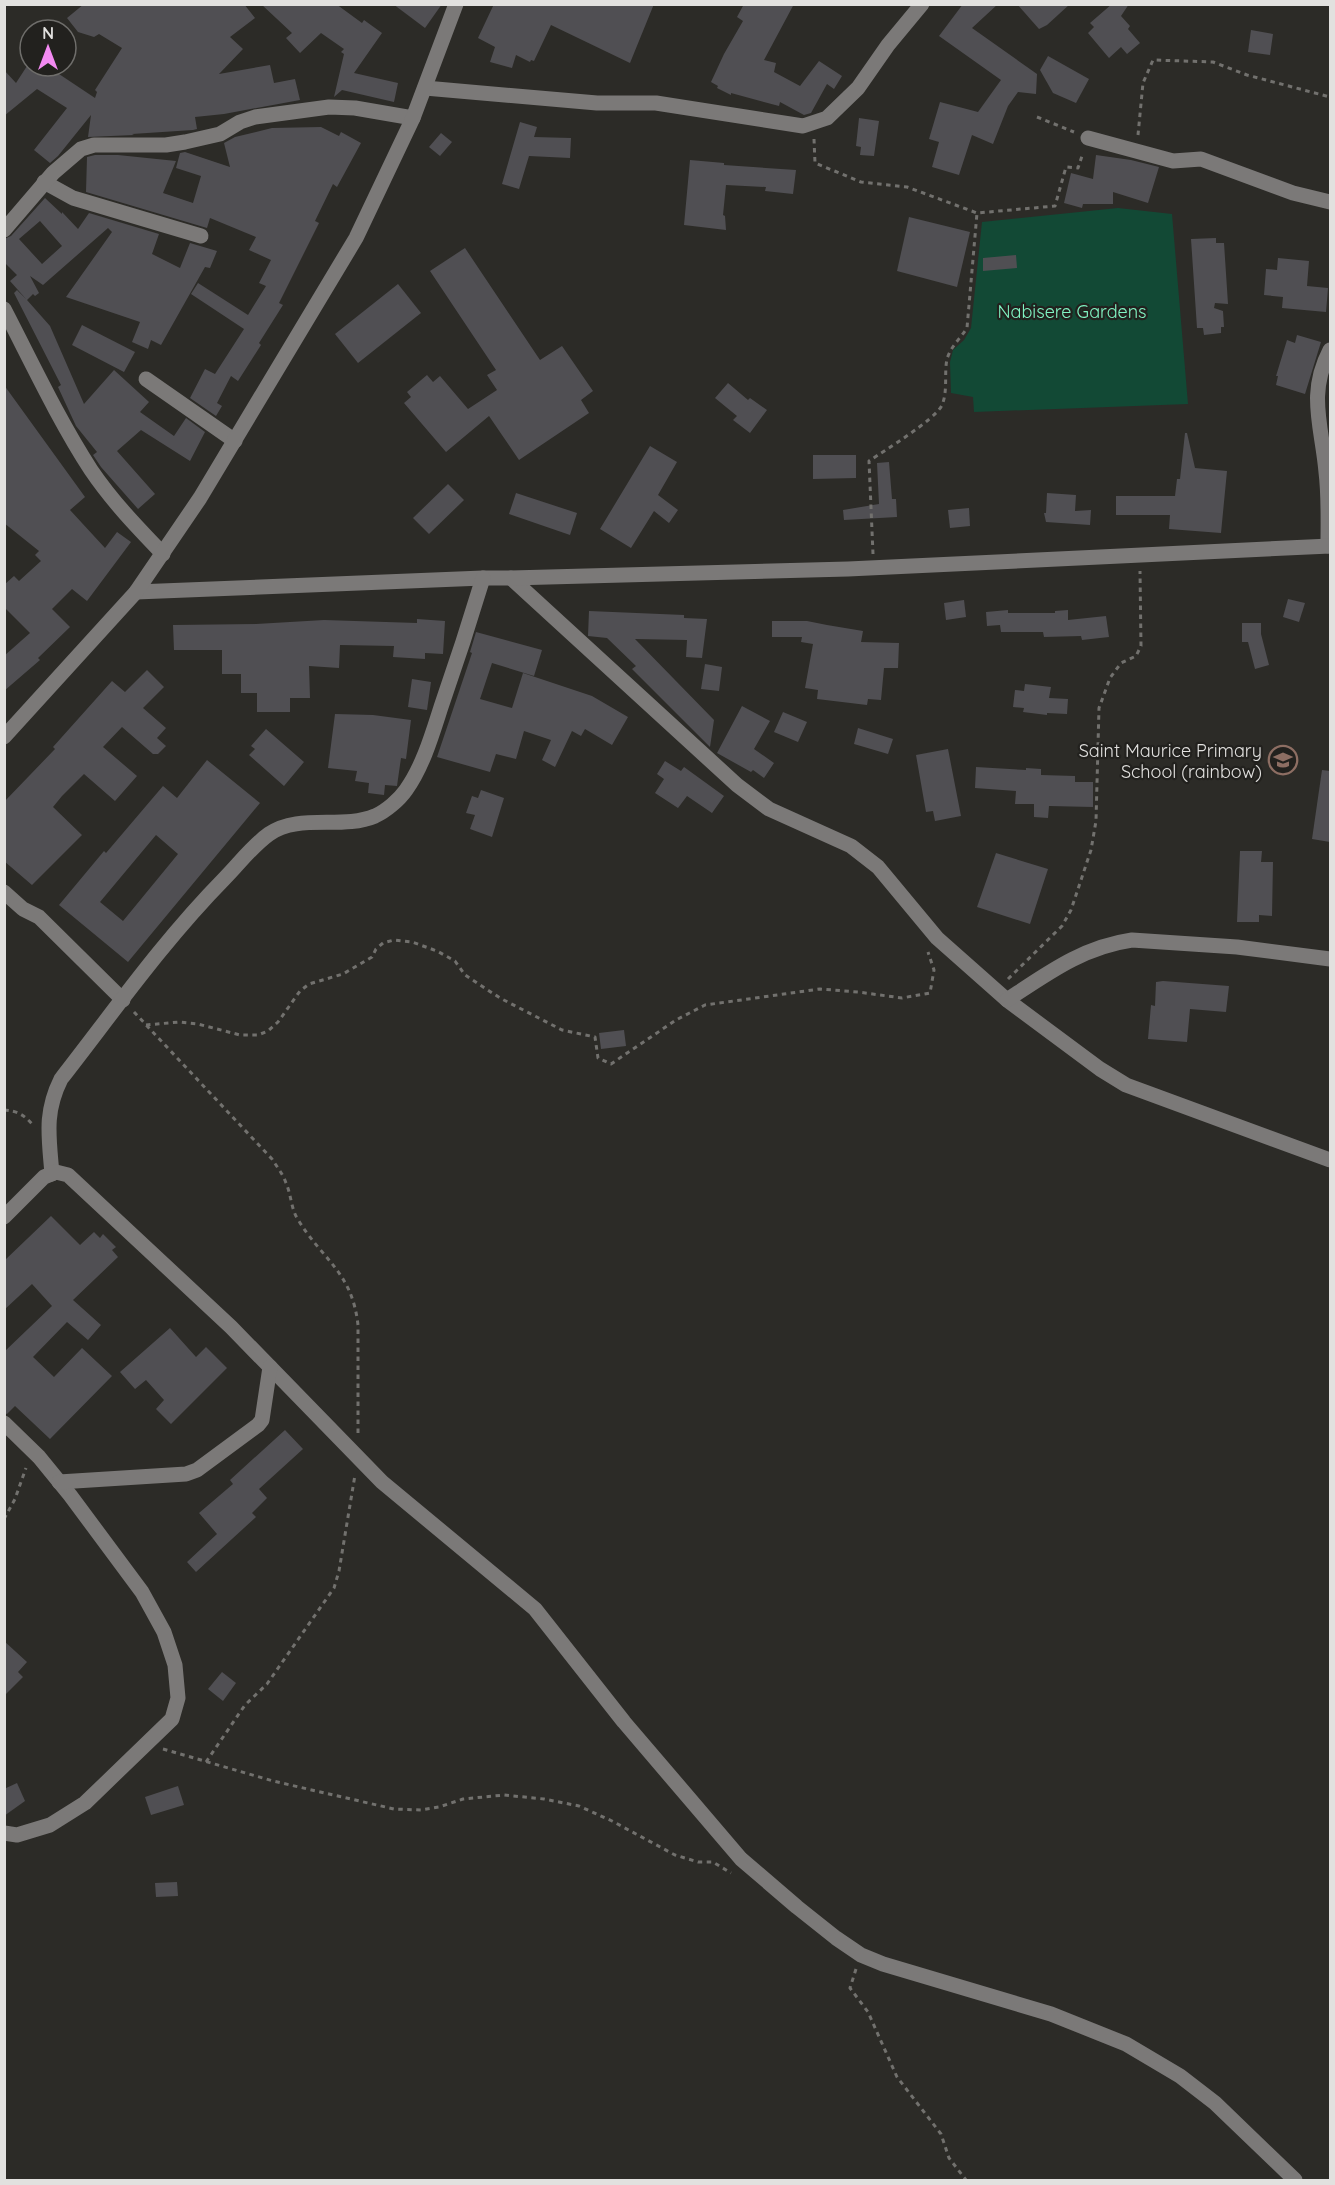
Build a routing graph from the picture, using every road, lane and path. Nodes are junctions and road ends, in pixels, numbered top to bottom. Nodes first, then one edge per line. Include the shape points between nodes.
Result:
1 (456, 4) edge
2 (922, 4) edge
3 (424, 88) junction
4 (1330, 97) edge
5 (1037, 117) dead end
6 (413, 118) junction
7 (814, 122) junction
8 (1088, 138) junction
9 (1137, 152) junction
10 (44, 182) junction
11 (1330, 202) edge
12 (977, 213) junction
13 (4, 230) edge
14 (201, 236) dead end
15 (4, 309) edge
16 (1330, 350) edge
17 (146, 380) dead end
18 (235, 441) junction
19 (1329, 546) edge
20 (163, 554) junction
21 (1139, 555) junction
22 (874, 567) junction
23 (483, 578) junction
24 (511, 579) junction
25 (136, 592) junction
26 (4, 738) edge
27 (4, 892) edge
28 (937, 938) junction
29 (1330, 959) edge
30 (1001, 995) junction
31 (123, 1000) junction
32 (146, 1024) dead end
33 (4, 1110) edge
34 (49, 1143) junction
35 (1330, 1160) edge
36 (52, 1174) junction
37 (4, 1217) edge
38 (270, 1367) junction
39 (4, 1424) edge
40 (33, 1451) junction
41 (59, 1482) junction
42 (5, 1517) edge
43 (147, 1744) junction
44 (4, 1833) edge
45 (734, 1874) dead end
46 (861, 1954) junction
47 (966, 2181) edge
48 (1295, 2181) edge

1 - 3 street
2 - 7 street via 858,88 827,118
3 - 6 street
3 - 7 street via 597,103 656,103 803,126
4 - 9 path via 1213,62 1153,60 1143,83
5 - 8 path
6 - 10 street via 329,107 255,117 220,134 185,142 94,145 81,149
6 - 18 street via 356,238
7 - 12 path via 815,163 861,182 907,187
8 - 9 street
8 - 12 path via 1077,168 1066,167 1055,206
9 - 11 street via 1173,161 1201,159 1293,193
10 - 13 street
10 - 14 street via 73,198
12 - 22 path via 967,328 951,347 943,404 932,419 869,461
15 - 20 street via 92,472 122,512
16 - 19 street via 1318,383 1316,405 1326,472
17 - 18 street
18 - 20 street
19 - 21 street
20 - 25 street
21 - 22 street
21 - 30 path via 1141,646 1136,656 1121,663 1110,678 1099,708 1096,821 1082,882 1062,926
22 - 24 street
23 - 24 street
23 - 25 street
23 - 31 street via 433,733 406,790 377,815 354,823 282,827 269,834 196,908
24 - 28 street via 737,785 769,809 851,846 878,867
25 - 26 street
27 - 31 street via 23,909 39,916
28 - 30 street
28 - 32 path via 928,952 934,970 930,993 902,998 820,989 705,1005 611,1064 598,1058 595,1037 562,1030 510,1003 465,975 454,961 437,951 394,940 383,943 372,957 343,974 309,984 278,1022 258,1035 179,1022
29 - 30 street via 1237,947 1132,940 1115,942 1071,959
30 - 35 street via 1126,1085
31 - 34 street via 61,1079 48,1112
33 - 34 path via 25,1115
34 - 36 street
36 - 37 street via 44,1177
36 - 38 street via 68,1175 80,1185
38 - 41 street via 258,1425 197,1470 186,1474
38 - 46 street via 382,1482 534,1609 741,1859 796,1907
39 - 40 street
40 - 41 street
40 - 42 path
41 - 43 street via 142,1592 164,1632 175,1665 178,1698 172,1719
43 - 44 street via 86,1803 50,1825 17,1835
43 - 45 path via 273,1781 394,1809 421,1810 463,1799 504,1795 579,1806 675,1855 713,1862
46 - 47 path via 850,1988 868,2012 897,2077 941,2134 949,2158
46 - 48 street via 1051,2014 1125,2044 1180,2076 1215,2103

